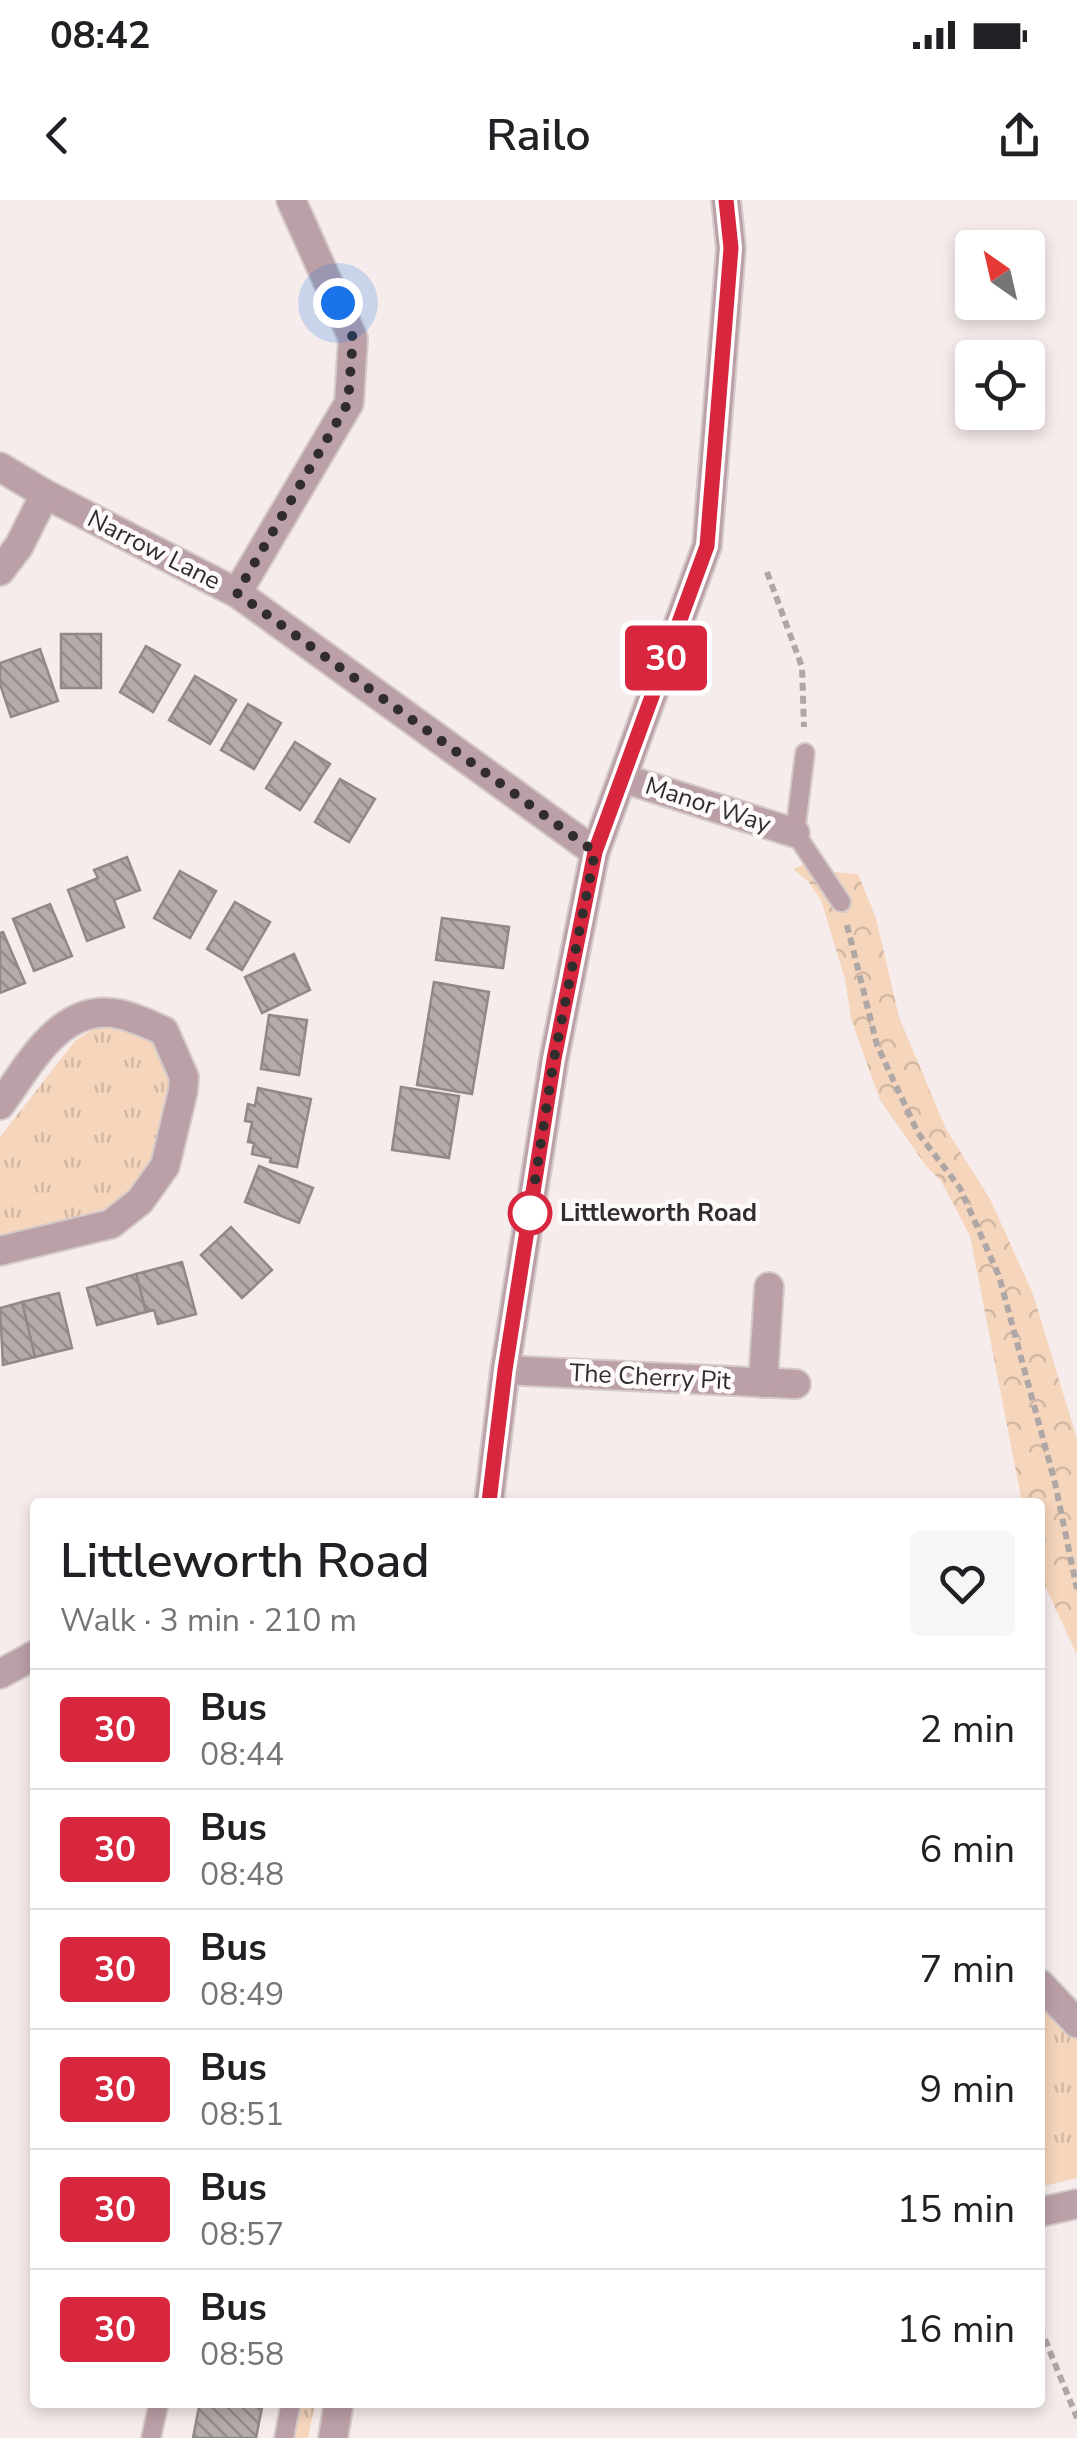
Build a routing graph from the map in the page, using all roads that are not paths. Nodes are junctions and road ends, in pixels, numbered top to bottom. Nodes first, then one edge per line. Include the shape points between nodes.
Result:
1 (291, 200) edge
2 (726, 200) edge
3 (0, 467) edge
4 (46, 494) junction
5 (0, 571) edge
6 (237, 593) junction
7 (805, 753) road end
8 (622, 778) junction
9 (795, 832) junction
10 (595, 852) junction
11 (841, 902) road end
12 (0, 1105) edge
13 (0, 1251) edge
14 (768, 1287) dead end
15 (505, 1370) junction
16 (763, 1382) junction
17 (796, 1384) dead end
18 (490, 1498) edge
19 (30, 1658) edge
20 (0, 1674) edge
21 (1045, 1989) edge
22 (1077, 2023) edge
23 (1077, 2204) edge
24 (1045, 2211) edge
25 (158, 2408) edge
26 (290, 2408) edge
27 (338, 2408) edge
28 (152, 2438) edge
29 (284, 2438) edge
30 (333, 2438) edge

1 - 6 street via 353,338 348,403
2 - 8 street via 731,248 707,546
3 - 4 street, Narrow Lane
4 - 5 street
4 - 6 street, Narrow Lane
6 - 10 street, Narrow Lane
7 - 9 lane
8 - 9 street, Manor Way
8 - 10 street
9 - 11 lane
10 - 15 street
12 - 13 street via 52,1033 85,1016 117,1013 164,1031 184,1077 165,1166 140,1201 111,1224
14 - 16 street
15 - 16 street, The Cherry Pit
15 - 18 street
16 - 17 street, The Cherry Pit
19 - 20 street
21 - 22 street
23 - 24 street
25 - 28 lane
26 - 29 lane
27 - 30 street

